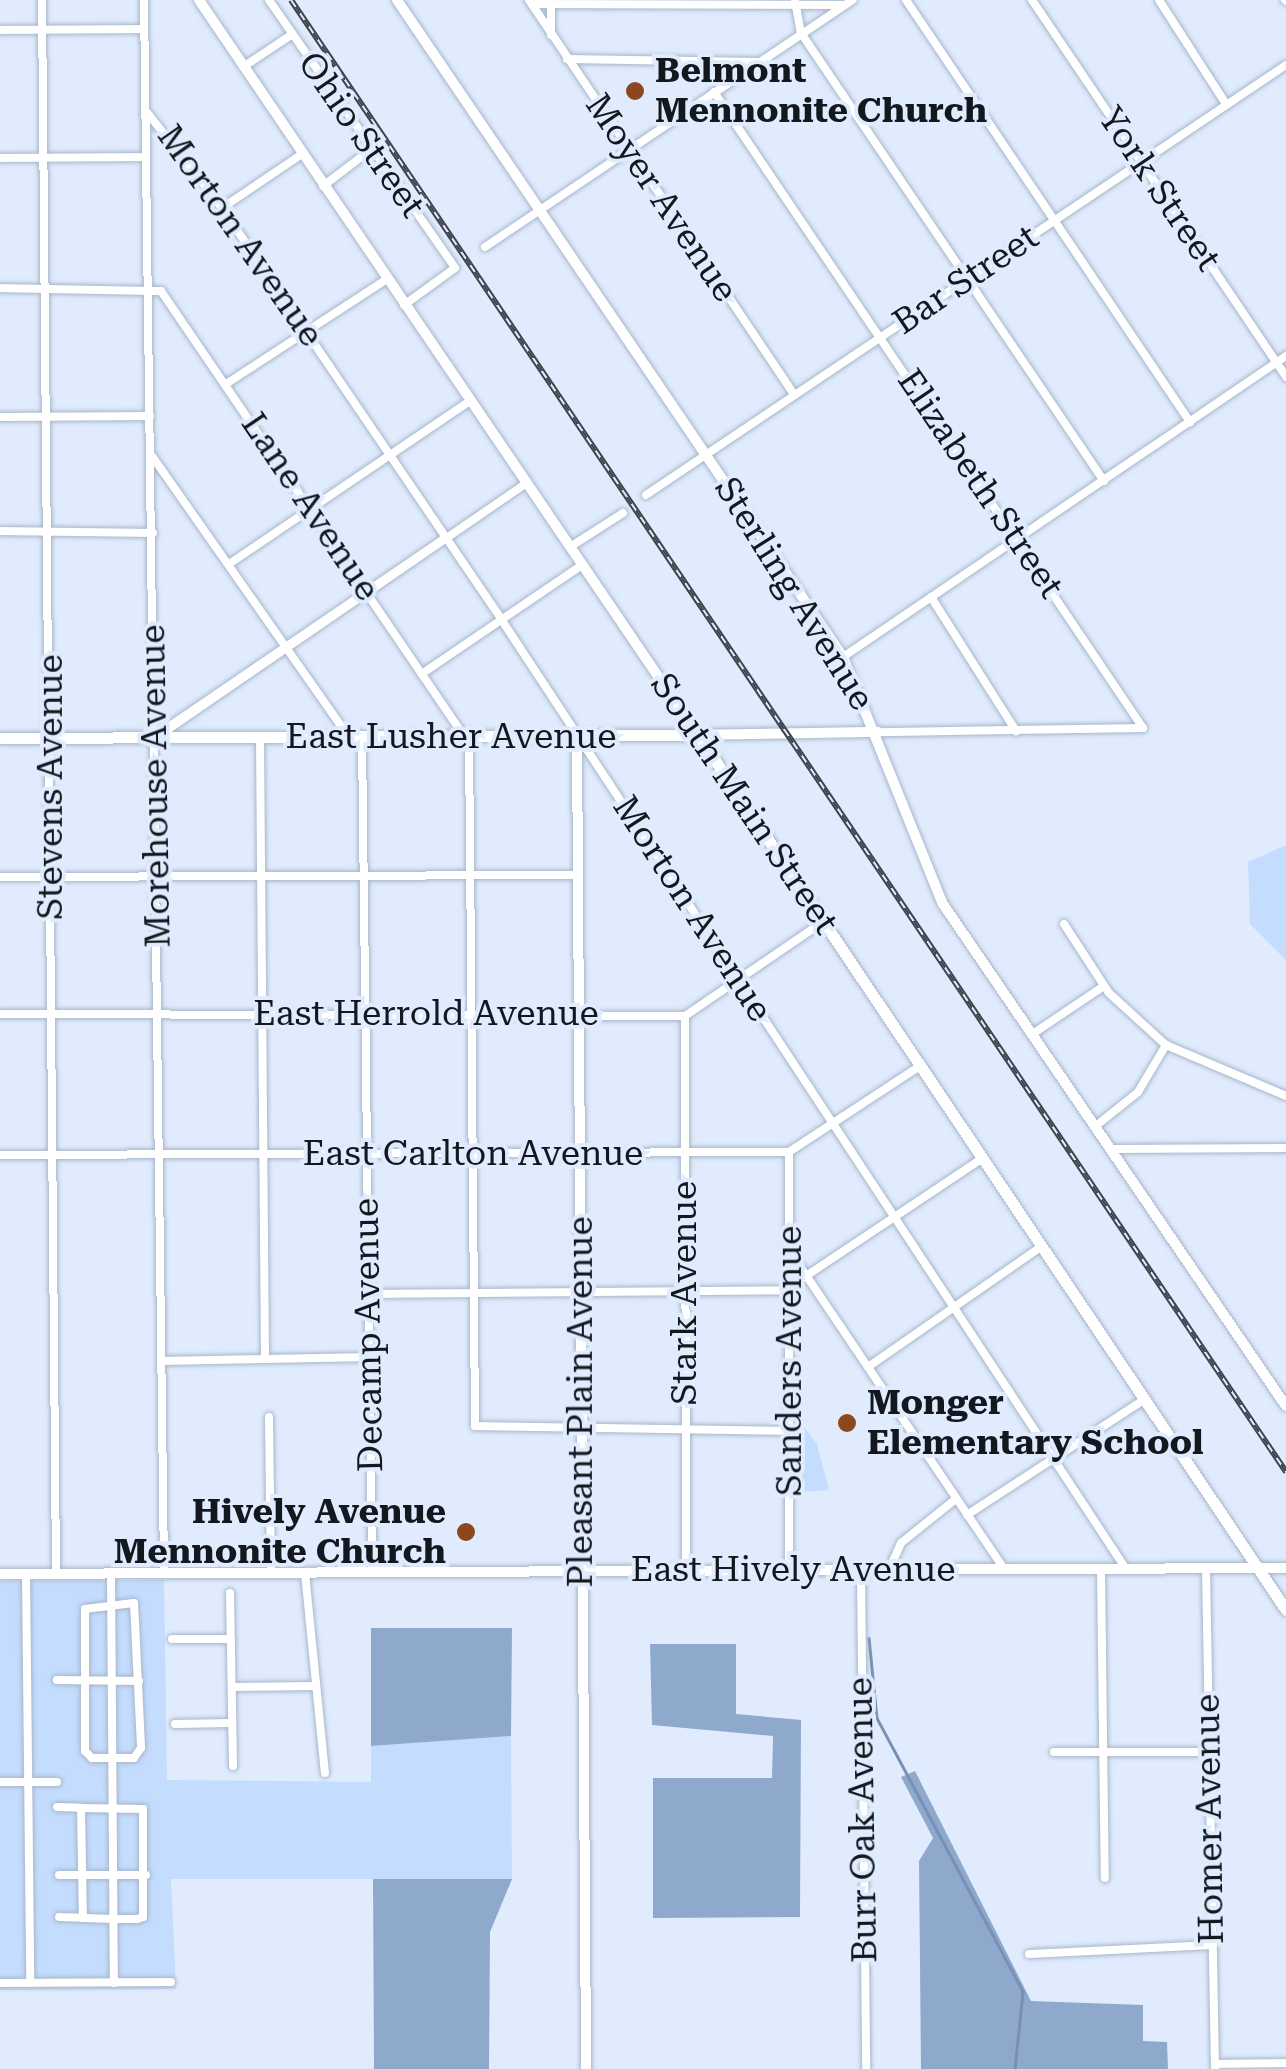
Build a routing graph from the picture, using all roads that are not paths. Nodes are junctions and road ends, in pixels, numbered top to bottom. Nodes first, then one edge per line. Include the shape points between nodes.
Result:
1 (42, 0) edge
2 (144, 0) edge
3 (199, 0) edge
4 (270, 0) edge
5 (397, 0) edge
6 (906, 0) edge
7 (1032, 0) edge
8 (1158, 0) edge
9 (530, 2) edge
10 (551, 2) edge
11 (849, 2) edge
12 (796, 3) edge
13 (144, 29) junction
14 (0, 30) edge
15 (43, 30) junction
16 (801, 33) junction
17 (291, 35) junction
18 (551, 35) junction
19 (566, 59) junction
20 (757, 62) junction
21 (1286, 65) edge
22 (243, 67) junction
23 (714, 92) junction
24 (1226, 104) junction
25 (146, 111) junction
26 (629, 150) junction
27 (369, 151) junction
28 (302, 154) junction
29 (0, 158) edge
30 (45, 158) junction
31 (146, 158) junction
32 (1140, 162) junction
33 (323, 186) junction
34 (222, 208) junction
35 (540, 210) junction
36 (1054, 220) junction
37 (485, 248) dead end
38 (387, 278) junction
39 (967, 278) junction
40 (148, 287) junction
41 (0, 288) edge
42 (46, 288) junction
43 (404, 304) junction
44 (306, 331) junction
45 (881, 337) junction
46 (1286, 356) edge
47 (1276, 362) junction
48 (1286, 377) edge
49 (226, 384) junction
50 (794, 396) junction
51 (470, 401) junction
52 (47, 416) junction
53 (150, 416) junction
54 (0, 417) edge
55 (1190, 422) junction
56 (390, 455) junction
57 (706, 455) junction
58 (152, 456) junction
59 (1104, 481) junction
60 (526, 483) junction
61 (646, 495) dead end
62 (310, 509) junction
63 (623, 514) dead end
64 (48, 531) junction
65 (0, 532) edge
66 (153, 533) junction
67 (445, 538) junction
68 (1017, 538) junction
69 (570, 547) junction
70 (232, 562) junction
71 (582, 565) junction
72 (366, 590) junction
73 (931, 597) junction
74 (501, 618) junction
75 (287, 644) junction
76 (843, 657) junction
77 (423, 673) junction
78 (1143, 728) joint
79 (1016, 730) junction
80 (878, 732) junction
81 (698, 735) junction
82 (467, 736) junction
83 (577, 736) junction
84 (356, 737) junction
85 (0, 738) edge
86 (52, 738) junction
87 (156, 738) junction
88 (260, 738) junction
89 (574, 874) junction
90 (469, 875) junction
91 (51, 876) junction
92 (156, 876) junction
93 (260, 876) junction
94 (364, 876) junction
95 (0, 877) edge
96 (823, 922) junction
97 (1064, 924) dead end
98 (738, 978) junction
99 (1104, 986) junction
100 (577, 1012) junction
101 (158, 1013) junction
102 (366, 1013) junction
103 (470, 1013) junction
104 (0, 1014) edge
105 (52, 1014) junction
106 (263, 1014) junction
107 (685, 1016) junction
108 (1034, 1033) junction
109 (1166, 1044) junction
110 (920, 1066) junction
111 (1286, 1096) edge
112 (1097, 1124) junction
113 (832, 1125) junction
114 (1286, 1148) edge
115 (1113, 1149) junction
116 (788, 1152) junction
117 (472, 1153) junction
118 (684, 1153) junction
119 (368, 1154) junction
120 (579, 1154) junction
121 (161, 1155) junction
122 (0, 1156) edge
123 (54, 1156) junction
124 (263, 1156) junction
125 (983, 1158) junction
126 (894, 1218) junction
127 (1042, 1246) junction
128 (790, 1253) junction
129 (806, 1274) junction
130 (790, 1286) junction
131 (685, 1292) junction
132 (475, 1293) junction
133 (580, 1293) junction
134 (368, 1294) junction
135 (956, 1310) junction
136 (368, 1357) junction
137 (265, 1359) junction
138 (162, 1362) junction
139 (868, 1367) junction
140 (1145, 1399) junction
141 (1286, 1406) edge
142 (269, 1417) dead end
143 (580, 1430) junction
144 (686, 1430) junction
145 (792, 1431) junction
146 (1055, 1456) junction
147 (956, 1499) junction
148 (967, 1515) junction
149 (1206, 1568) junction
150 (1258, 1568) junction
151 (1286, 1568) edge
152 (1004, 1569) junction
153 (1101, 1569) junction
154 (1126, 1569) junction
155 (790, 1570) junction
156 (860, 1570) junction
157 (889, 1570) junction
158 (686, 1571) junction
159 (111, 1572) junction
160 (164, 1572) junction
161 (582, 1572) junction
162 (271, 1573) junction
163 (305, 1573) junction
164 (372, 1573) junction
165 (0, 1574) edge
166 (26, 1574) junction
167 (56, 1574) junction
168 (230, 1593) dead end
169 (111, 1604) junction
170 (1286, 1610) edge
171 (172, 1639) dead end
172 (231, 1639) junction
173 (57, 1680) dead end
174 (85, 1680) junction
175 (112, 1681) junction
176 (140, 1681) junction
177 (316, 1686) junction
178 (232, 1687) junction
179 (232, 1723) junction
180 (175, 1724) dead end
181 (1054, 1752) dead end
182 (1103, 1752) junction
183 (1209, 1752) junction
184 (113, 1758) junction
185 (233, 1766) dead end
186 (325, 1773) dead end
187 (0, 1782) edge
188 (28, 1782) junction
189 (57, 1782) dead end
190 (57, 1807) dead end
191 (82, 1808) junction
192 (113, 1808) junction
193 (146, 1875) junction
194 (59, 1876) dead end
195 (83, 1876) junction
196 (113, 1876) junction
197 (1105, 1878) dead end
198 (59, 1917) dead end
199 (83, 1918) junction
200 (114, 1918) junction
201 (1213, 1945) junction
202 (1029, 1954) dead end
203 (0, 1982) edge
204 (171, 1982) dead end
205 (30, 1983) junction
206 (114, 1983) junction
207 (1286, 2063) edge
208 (1216, 2067) edge
209 (586, 2069) edge
210 (866, 2069) edge

1 - 15 street, Stevens Avenue
2 - 13 street, Morehouse Avenue
3 - 22 street, South Main Street
4 - 17 street, Ohio Street
5 - 35 street, Sterling Avenue
6 - 36 street
7 - 32 street, York Street
8 - 24 street
9 - 10 street
9 - 18 street, Moyer Avenue
10 - 12 street
10 - 18 street
11 - 12 street
11 - 16 street
12 - 16 street
13 - 15 street
13 - 25 street, Morehouse Avenue
14 - 15 street
15 - 30 street, Stevens Avenue
16 - 20 street
16 - 39 street
17 - 22 street
17 - 27 street, Ohio Street
18 - 19 street, Moyer Avenue
19 - 20 street
19 - 26 street, Moyer Avenue
20 - 23 street
21 - 24 street, Bar Street
22 - 28 street, South Main Street
23 - 26 street
23 - 45 street, Elizabeth Street
24 - 32 street, Bar Street
25 - 31 street, Morehouse Avenue
25 - 34 street, Morton Avenue
26 - 35 street
26 - 50 street, Moyer Avenue
27 - 33 street
27 - 43 street, Ohio Street via 456,268
28 - 33 street, South Main Street
28 - 34 street
29 - 30 street
30 - 31 street
30 - 42 street, Stevens Avenue
31 - 40 street, Morehouse Avenue
32 - 36 street, Bar Street
32 - 47 street, York Street
33 - 38 street, South Main Street
34 - 44 street, Morton Avenue
35 - 37 street
35 - 57 street, Sterling Avenue
36 - 39 street, Bar Street
36 - 55 street
38 - 43 street, South Main Street
38 - 44 street
39 - 45 street, Bar Street
39 - 59 street
40 - 42 street
40 - 49 street, Lane Avenue via 161,291
40 - 53 street, Morehouse Avenue
41 - 42 street
42 - 52 street, Stevens Avenue
43 - 51 street, South Main Street
44 - 49 street
44 - 56 street, Morton Avenue
45 - 50 street, Bar Street
45 - 68 street, Elizabeth Street
46 - 47 street
47 - 48 street, York Street
47 - 55 street
49 - 62 street, Lane Avenue
50 - 57 street, Bar Street
51 - 56 street
51 - 60 street, South Main Street
52 - 53 street
52 - 54 street
52 - 64 street, Stevens Avenue
53 - 58 street, Morehouse Avenue
55 - 59 street
56 - 62 street
56 - 67 street, Morton Avenue
57 - 61 street, Bar Street
57 - 76 street, Sterling Avenue
58 - 66 street, Morehouse Avenue
58 - 70 street
59 - 68 street
60 - 67 street
60 - 69 street, South Main Street
62 - 70 street
62 - 72 street, Lane Avenue
63 - 69 street
64 - 65 street
64 - 66 street
64 - 86 street, Stevens Avenue
66 - 87 street, Morehouse Avenue
67 - 72 street
67 - 74 street, Morton Avenue
68 - 73 street
68 - 78 street, Elizabeth Street
69 - 71 street, South Main Street
70 - 75 street
71 - 74 street
71 - 81 street, South Main Street
72 - 75 street
72 - 77 street, Lane Avenue
73 - 76 street
73 - 79 street
74 - 77 street
74 - 83 street, Morton Avenue
75 - 84 street
75 - 87 street
76 - 80 street, Sterling Avenue
77 - 82 street, Lane Avenue
78 - 79 street, East Lusher Avenue
79 - 80 street, East Lusher Avenue
80 - 81 street, East Lusher Avenue
80 - 108 street, Sterling Avenue via 943,904
81 - 83 main road, East Lusher Avenue
81 - 96 main road, South Main Street
82 - 83 main road, East Lusher Avenue
82 - 84 main road, East Lusher Avenue
82 - 90 street
83 - 89 street, Pleasant Plain Avenue
83 - 98 street, Morton Avenue
84 - 88 main road, East Lusher Avenue
84 - 94 street, Decamp Avenue
85 - 86 main road, East Lusher Avenue
86 - 87 main road, East Lusher Avenue
86 - 91 street, Stevens Avenue
87 - 88 main road, East Lusher Avenue
87 - 92 street, Morehouse Avenue
88 - 93 street
89 - 90 street
89 - 100 street, Pleasant Plain Avenue
90 - 94 street
90 - 103 street
91 - 92 street
91 - 95 street
91 - 105 street, Stevens Avenue
92 - 93 street
92 - 101 street, Morehouse Avenue
93 - 94 street
93 - 106 street
94 - 102 street, Decamp Avenue
96 - 98 street
96 - 110 main road, South Main Street
97 - 99 street
98 - 107 street
98 - 113 street, Morton Avenue
99 - 108 street
99 - 109 street
100 - 103 street, East Herrold Avenue
100 - 107 street, East Herrold Avenue
100 - 120 street, Pleasant Plain Avenue
101 - 105 street, East Herrold Avenue
101 - 106 street, East Herrold Avenue
101 - 121 street, Morehouse Avenue
102 - 103 street, East Herrold Avenue
102 - 106 street, East Herrold Avenue
102 - 119 street, Decamp Avenue
103 - 117 street
104 - 105 street, East Herrold Avenue
105 - 123 street, Stevens Avenue
106 - 124 street
107 - 118 street, Stark Avenue
108 - 112 street, Sterling Avenue
109 - 111 street
109 - 112 street via 1138,1092
110 - 113 street
110 - 125 main road, South Main Street
112 - 115 street, Sterling Avenue
113 - 116 street
113 - 126 street, Morton Avenue
114 - 115 street
115 - 141 street, Sterling Avenue
116 - 118 street, East Carlton Avenue
116 - 128 street, Sanders Avenue
117 - 119 street, East Carlton Avenue
117 - 120 street, East Carlton Avenue
117 - 132 street
118 - 120 street, East Carlton Avenue
118 - 131 street, Stark Avenue
119 - 124 street, East Carlton Avenue
119 - 134 street, Decamp Avenue
120 - 133 street, Pleasant Plain Avenue
121 - 123 street, East Carlton Avenue
121 - 124 street, East Carlton Avenue
121 - 138 street, Morehouse Avenue
122 - 123 street, East Carlton Avenue
123 - 167 street, Stevens Avenue
124 - 137 street
125 - 126 street
125 - 127 main road, South Main Street
126 - 129 street
126 - 135 street, Morton Avenue
127 - 135 street
127 - 140 main road, South Main Street
128 - 129 street
128 - 130 street, Sanders Avenue
129 - 130 street
129 - 139 street
130 - 131 street
130 - 145 street, Sanders Avenue
131 - 133 street
131 - 144 street, Stark Avenue
132 - 133 street
132 - 134 street
132 - 143 street via 475,1420 484,1430
133 - 143 street, Pleasant Plain Avenue
134 - 136 street, Decamp Avenue
135 - 139 street
135 - 146 street, Morton Avenue
136 - 137 street
136 - 164 street, Decamp Avenue
137 - 138 street
138 - 160 street, Morehouse Avenue
139 - 147 street
140 - 146 street
140 - 150 main road, South Main Street
142 - 162 street
143 - 144 street
143 - 161 street, Pleasant Plain Avenue
144 - 145 street
144 - 158 street, Stark Avenue
145 - 155 street, Sanders Avenue
146 - 148 street
146 - 154 street, Morton Avenue
147 - 148 street
147 - 157 street via 901,1543
148 - 152 street
149 - 150 street, East Hively Avenue
149 - 154 street, East Hively Avenue
149 - 183 street, Homer Avenue
150 - 151 street, East Hively Avenue
150 - 170 main road, South Main Street
152 - 153 street, East Hively Avenue
152 - 157 street, East Hively Avenue
153 - 154 street, East Hively Avenue
153 - 182 street
155 - 156 street, East Hively Avenue
155 - 158 street, East Hively Avenue
156 - 157 street, East Hively Avenue
156 - 210 street, Burr Oak Avenue
158 - 161 street, East Hively Avenue
159 - 160 street, East Hively Avenue
159 - 167 street, East Hively Avenue
159 - 169 street
160 - 162 street, East Hively Avenue
161 - 164 street, East Hively Avenue
161 - 209 street, Pleasant Plain Avenue
162 - 163 street, East Hively Avenue
163 - 164 street, East Hively Avenue
163 - 177 street
165 - 166 street, East Hively Avenue
166 - 167 street, East Hively Avenue
166 - 188 street
168 - 172 street
169 - 174 street via 84,1609
169 - 175 street
169 - 176 street via 138,1608
171 - 172 street
172 - 178 street
173 - 174 street
174 - 175 street
174 - 184 street via 85,1751
175 - 176 street
175 - 184 street
176 - 184 street via 141,1748
177 - 178 street
177 - 186 street
178 - 179 street
179 - 180 street
179 - 185 street
181 - 182 street
182 - 183 street
182 - 197 street
183 - 201 street, Homer Avenue
184 - 192 street
187 - 188 street
188 - 189 street
188 - 205 street
190 - 191 street
191 - 192 street
191 - 195 street
192 - 193 street via 143,1809
192 - 196 street
193 - 196 street
193 - 200 street via 143,1917
194 - 195 street
195 - 196 street
195 - 199 street
196 - 200 street
198 - 199 street
199 - 200 street
200 - 206 street
201 - 202 street
201 - 208 street, Homer Avenue
203 - 205 street
204 - 206 street
205 - 206 street
207 - 208 street

